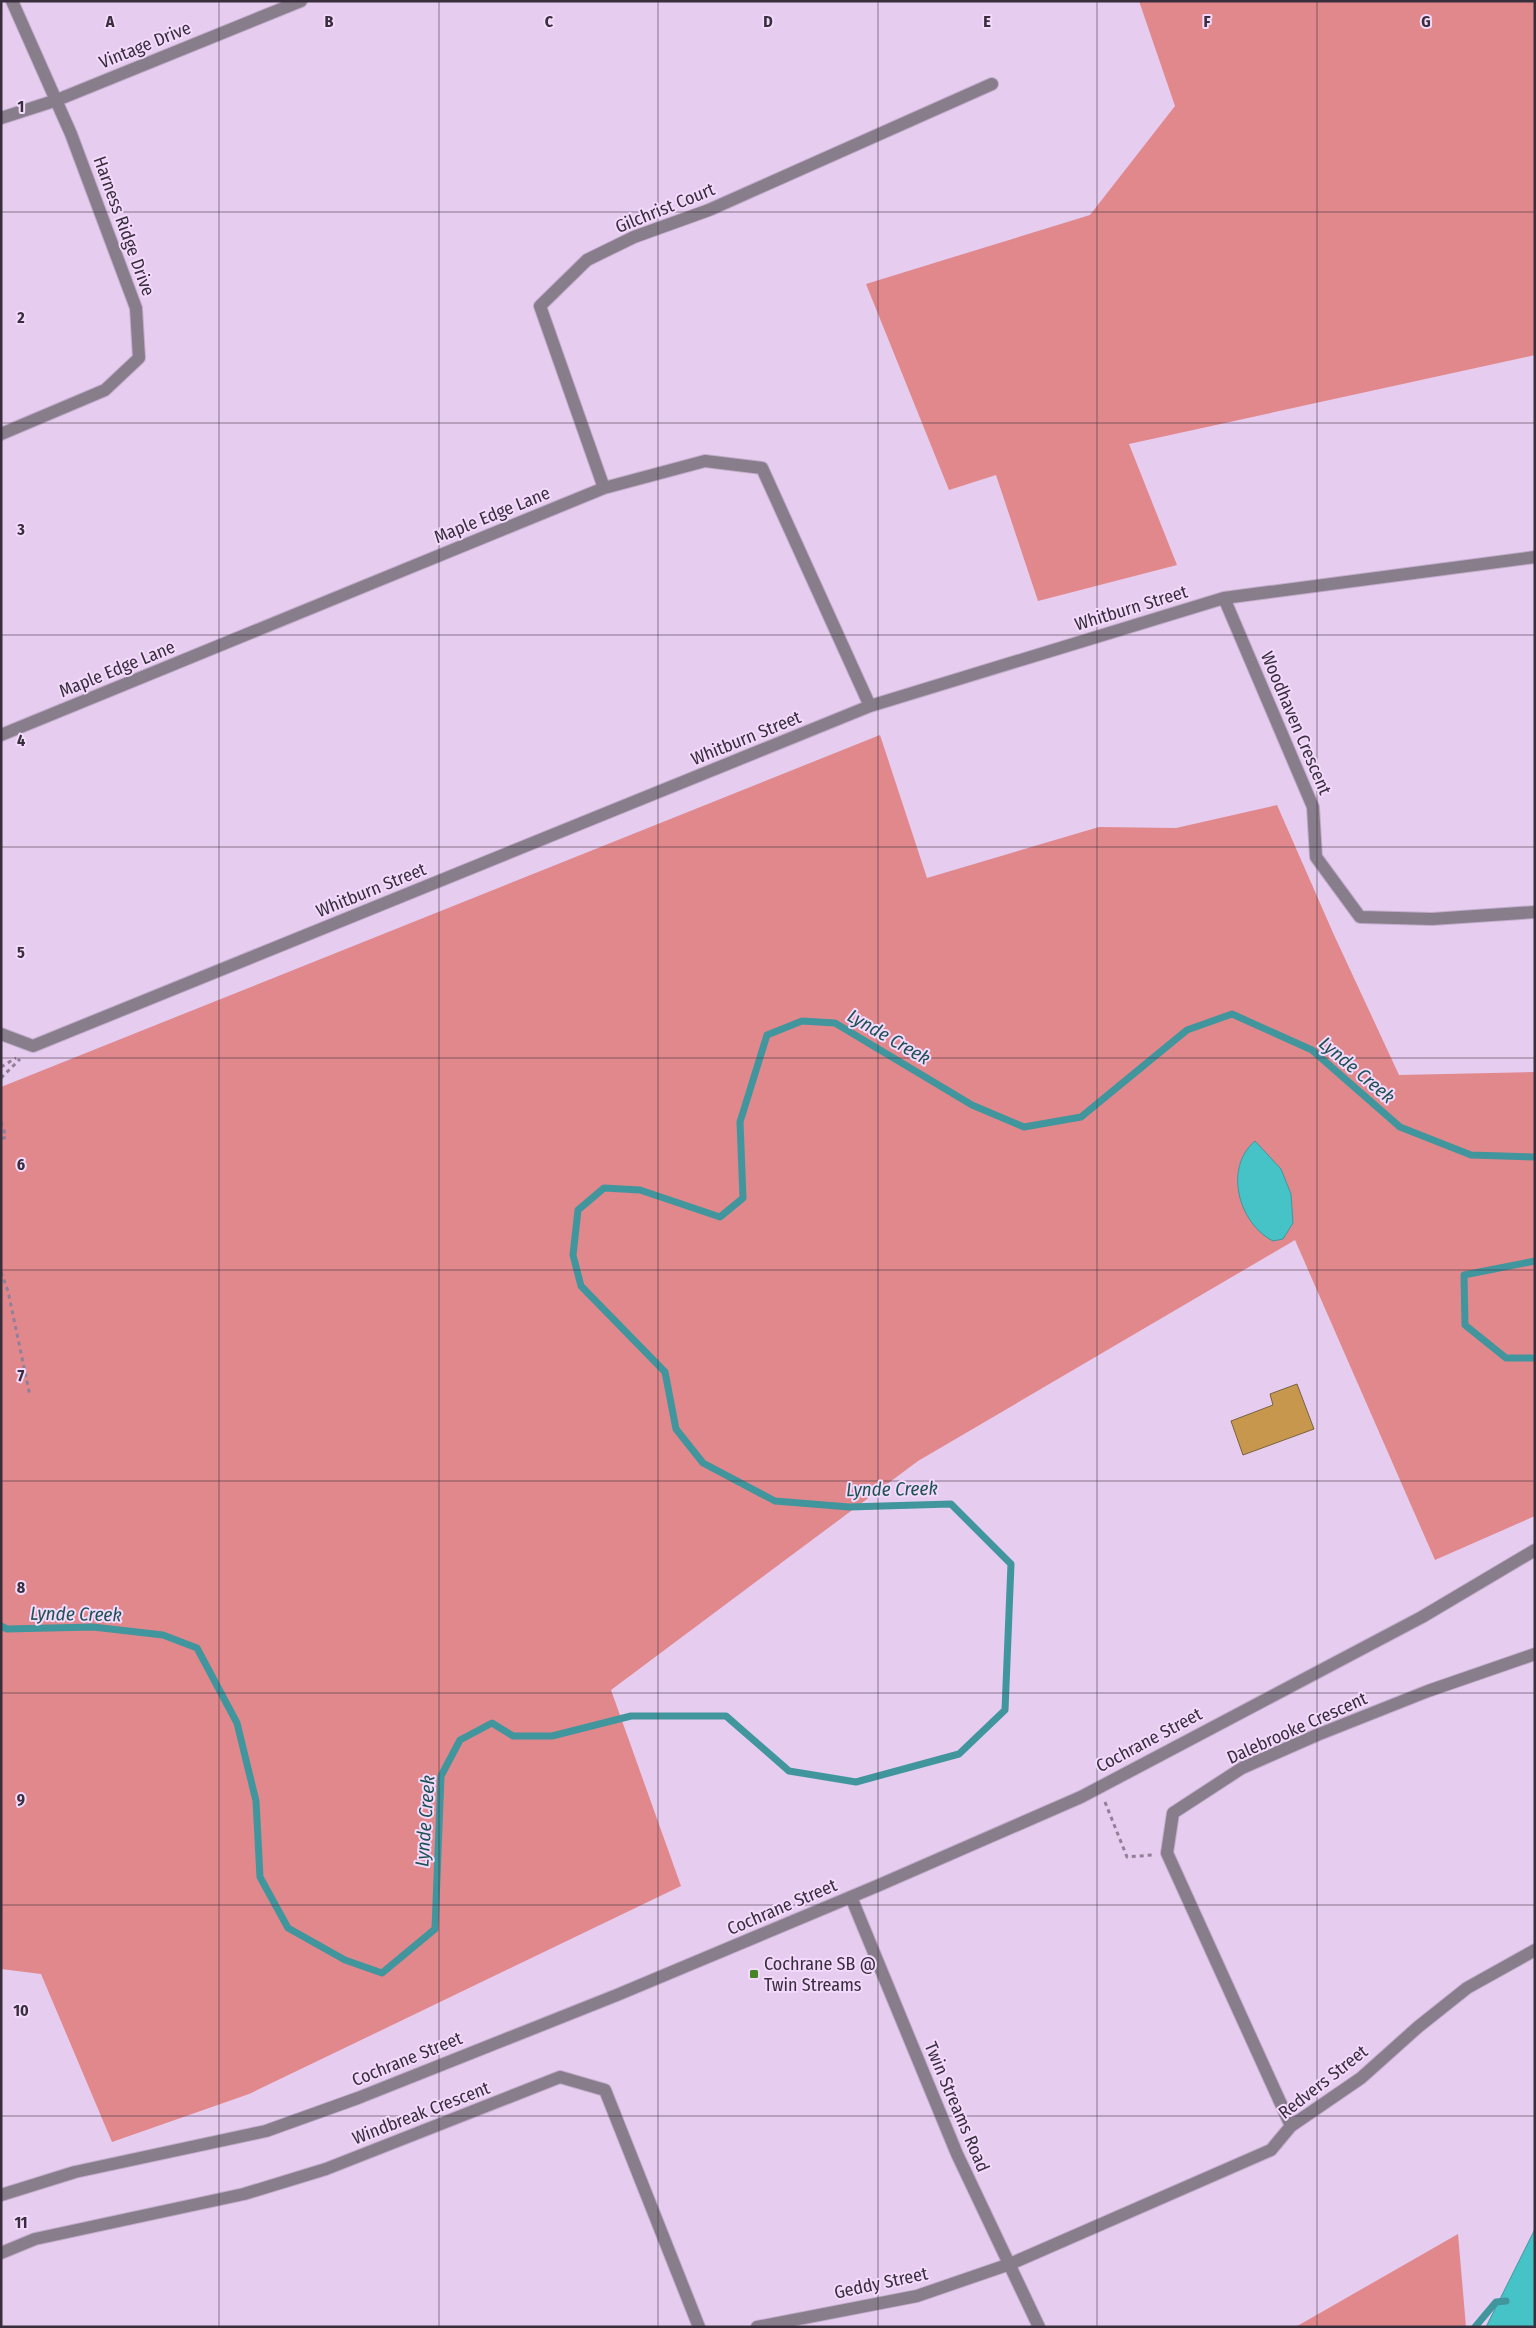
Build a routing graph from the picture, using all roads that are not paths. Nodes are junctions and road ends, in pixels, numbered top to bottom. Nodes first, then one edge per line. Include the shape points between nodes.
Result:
1 (12, 1) edge
2 (301, 1) edge
3 (992, 84) dead end
4 (57, 100) junction
5 (1, 118) edge
6 (1, 434) edge
7 (604, 488) junction
8 (1535, 557) edge
9 (1224, 598) junction
10 (870, 706) junction
11 (1, 735) edge
12 (1535, 912) edge
13 (4, 1039) edge
14 (1535, 1550) edge
15 (1535, 1654) edge
16 (851, 1897) junction
17 (1535, 1950) edge
18 (1291, 2126) junction
19 (1, 2195) edge
20 (1, 2253) edge
21 (1010, 2264) junction
22 (699, 2327) edge
23 (757, 2327) edge
24 (1038, 2327) edge

1 - 4 street
2 - 4 street, Vintage Drive
3 - 7 street, Gilchrist Court via 709,210 626,241 587,260 540,306
4 - 5 street, Vintage Drive
4 - 6 street, Harness Ridge Drive via 136,308 139,358 105,390
7 - 10 street, Maple Edge Lane via 705,461 762,468
7 - 11 street, Maple Edge Lane
8 - 9 street, Whitburn Street
9 - 10 street, Whitburn Street
9 - 12 street, Woodhaven Crescent via 1313,807 1316,857 1360,917 1432,919
10 - 13 street, Whitburn Street via 33,1046
14 - 16 street, Cochrane Street via 1422,1617 1081,1797
15 - 18 street, Dalebrooke Crescent via 1428,1691 1317,1735 1242,1768 1174,1812 1168,1853
16 - 19 street, Cochrane Street via 617,1995 266,2131 76,2172
16 - 21 street, Twin Streams Road via 957,2154
17 - 18 street, Redvers Street via 1467,1988 1361,2078
18 - 21 street, Redvers Street via 1271,2150
20 - 22 street, Windbreak Crescent via 34,2239 244,2194 326,2168 560,2077 605,2090
21 - 23 street, Geddy Street via 916,2296
21 - 24 street, Twin Streams Road

